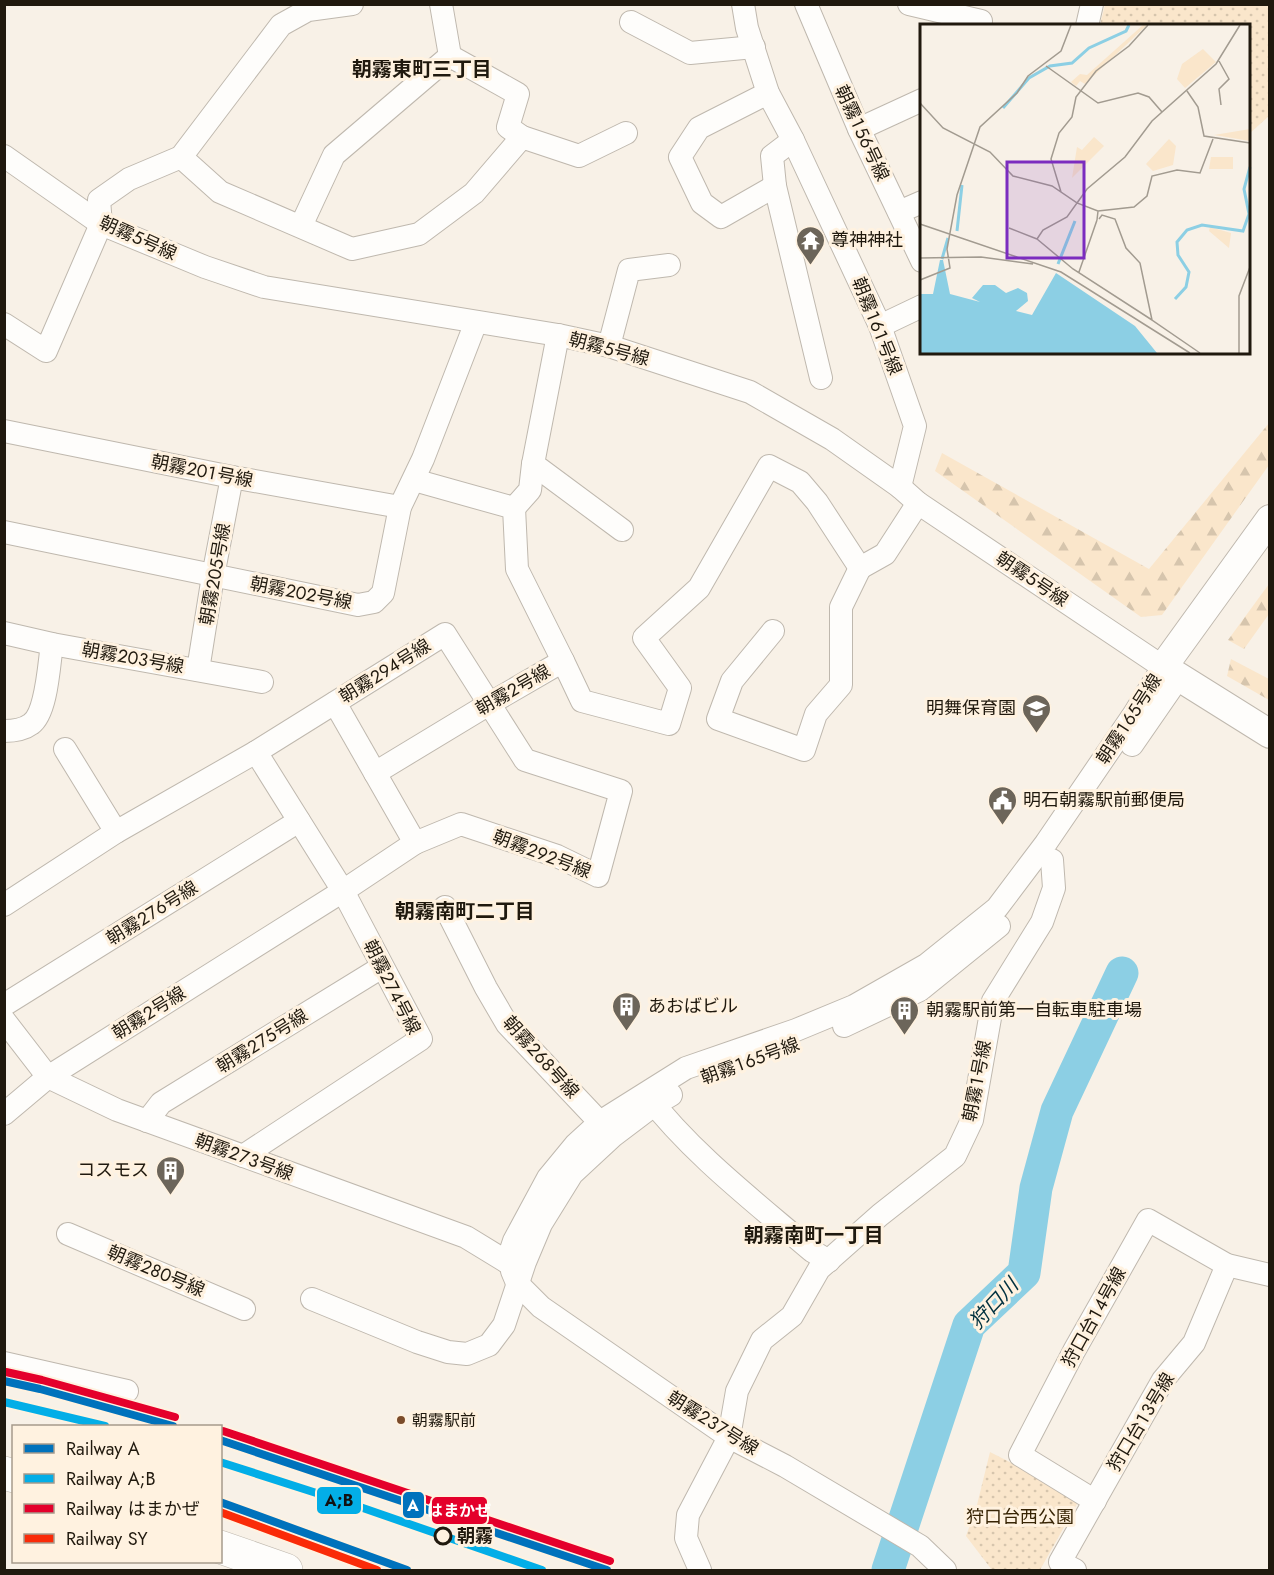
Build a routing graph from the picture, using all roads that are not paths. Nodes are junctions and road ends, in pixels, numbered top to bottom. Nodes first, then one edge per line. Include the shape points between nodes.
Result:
1 (352, 4) edge
2 (441, 4) edge
3 (743, 4) edge
4 (806, 4) edge
5 (909, 4) edge
6 (1092, 4) edge
7 (983, 17) edge
8 (631, 22) dead end
9 (1087, 24) edge
10 (754, 47) junction
11 (450, 56) junction
12 (768, 93) junction
13 (920, 100) edge
14 (859, 129) junction
15 (626, 133) dead end
16 (522, 137) junction
17 (793, 140) junction
18 (4, 156) edge
19 (181, 157) junction
20 (775, 186) junction
21 (920, 202) edge
22 (899, 212) junction
23 (101, 225) junction
24 (302, 226) junction
25 (920, 259) edge
26 (669, 265) dead end
27 (920, 306) edge
28 (476, 322) junction
29 (4, 324) edge
30 (880, 326) junction
31 (558, 335) junction
32 (609, 346) junction
33 (821, 378) dead end
34 (4, 431) edge
35 (533, 465) junction
36 (232, 477) junction
37 (414, 480) junction
38 (900, 487) junction
39 (918, 503) junction
40 (400, 507) junction
41 (514, 508) junction
42 (1269, 519) edge
43 (622, 530) dead end
44 (4, 532) edge
45 (1269, 543) edge
46 (860, 568) junction
47 (213, 576) junction
48 (773, 631) dead end
49 (4, 633) edge
50 (52, 644) junction
51 (563, 661) junction
52 (198, 670) junction
53 (1171, 672) junction
54 (262, 682) dead end
55 (335, 703) junction
56 (489, 704) junction
57 (4, 731) edge
58 (1269, 734) edge
59 (65, 749) dead end
60 (256, 752) junction
61 (375, 773) junction
62 (298, 821) junction
63 (116, 832) junction
64 (415, 843) junction
65 (1052, 860) junction
66 (343, 891) junction
67 (4, 905) edge
68 (445, 907) dead end
69 (382, 967) junction
70 (4, 1005) edge
71 (4, 1020) edge
72 (48, 1077) junction
73 (650, 1099) junction
74 (4, 1114) edge
75 (147, 1121) junction
76 (607, 1129) junction
77 (243, 1156) junction
78 (68, 1234) dead end
79 (829, 1261) junction
80 (507, 1262) junction
81 (1227, 1265) junction
82 (1269, 1275) edge
83 (518, 1283) junction
84 (312, 1299) dead end
85 (244, 1309) dead end
86 (4, 1363) edge
87 (127, 1391) dead end
88 (729, 1437) junction
89 (1095, 1501) junction
90 (222, 1548) edge
91 (286, 1570) edge
92 (700, 1570) edge
93 (945, 1570) edge
94 (1075, 1570) edge

1 - 19 street via 308,10 281,25
2 - 11 street
3 - 10 street, 朝霧１６１号線
4 - 14 street, 朝霧１５６号線
5 - 7 street
6 - 9 street
8 - 10 street via 690,53
10 - 12 street, 朝霧１６１号線
11 - 16 street via 518,93 508,127
11 - 24 street via 334,155
12 - 17 street, 朝霧１６１号線
12 - 20 street via 699,128 681,157 702,203 721,217
13 - 14 street
14 - 22 street, 朝霧１５６号線
15 - 16 street via 579,156
16 - 24 street via 474,193 419,234 352,249
17 - 20 street via 772,156
17 - 30 street, 朝霧１６１号線
18 - 23 street, 朝霧５号線
19 - 23 street via 129,179 99,200
19 - 24 street via 220,192
20 - 33 street
21 - 22 street
22 - 25 street, 朝霧１５６号線
23 - 28 street, 朝霧５号線 via 264,287
23 - 29 street via 46,351
26 - 32 street via 629,270
27 - 30 street
28 - 31 street, 朝霧５号線
28 - 37 street, 朝霧２０２号線
30 - 38 street, 朝霧１６１号線 via 915,426
31 - 32 street, 朝霧５号線
31 - 35 street
32 - 38 street, 朝霧５号線 via 750,392 832,440
34 - 36 street, 朝霧２０１号線
35 - 41 street via 530,490
35 - 43 street
36 - 40 street, 朝霧２０１号線
36 - 47 street, 朝霧２０５号線
37 - 40 street, 朝霧２０２号線
37 - 41 street
38 - 39 street, 朝霧５号線
39 - 46 street via 885,554
39 - 53 street, 朝霧５号線
40 - 47 street, 朝霧２０２号線 via 383,593 374,602 358,605
41 - 51 street via 517,569
42 - 53 main road
44 - 47 street, 朝霧２０２号線
45 - 53 main road
46 - 48 street via 841,607 841,685 816,714 804,750 718,719 732,681
46 - 51 street, 朝霧２号線 via 800,482 769,466 699,588 644,638 680,688 669,724 582,700
47 - 52 street, 朝霧２０５号線
49 - 50 street, 朝霧２０３号線
50 - 52 street, 朝霧２０３号線
50 - 57 street via 43,707 33,723 19,730
51 - 56 street, 朝霧２号線
52 - 54 street, 朝霧２０３号線
53 - 58 main road
53 - 65 street, 朝霧１６５号線
53 - 73 street, 朝霧１６５号線 via 1134,714 997,908 926,965 854,1006 686,1068
55 - 56 street, 朝霧２９４号線 via 445,634
55 - 60 street, 朝霧２９４号線
55 - 61 street
56 - 61 street, 朝霧２号線
56 - 64 street, 朝霧２９２号線 via 525,760 621,791 598,876 557,856 461,824
59 - 63 street
60 - 62 street, 朝霧２７４号線
60 - 63 street
61 - 64 street
62 - 66 street, 朝霧２７４号線
62 - 70 street, 朝霧２７６号線
63 - 67 street
64 - 66 street, 朝霧２号線
65 - 73 street, 朝霧１６５号線 via 1007,919 920,990 801,1044
65 - 79 street, 朝霧１号線 via 1053,888 1042,922 993,1001 972,1120 955,1156
66 - 69 street, 朝霧２７４号線
66 - 72 street, 朝霧２号線
68 - 76 street, 朝霧２６８号線 via 507,1024
69 - 75 street, 朝霧２７５号線 via 161,1103
69 - 77 street, 朝霧２７４号線 via 421,1039
71 - 72 street, 朝霧２７３号線
72 - 74 street, 朝霧２号線
72 - 75 street, 朝霧２７３号線
73 - 76 street, 朝霧１６５号線
73 - 79 street via 723,1174 812,1251
75 - 77 street, 朝霧２７３号線
76 - 80 street, 朝霧１６５号線 via 576,1144 548,1178
76 - 83 street, 朝霧１６５号線 via 541,1224
77 - 80 street, 朝霧２７３号線 via 466,1237
78 - 85 street, 朝霧２８０号線
79 - 88 street, 朝霧１号線 via 819,1269 792,1316 762,1340 737,1391
80 - 83 street, 朝霧２３７号線
81 - 82 street, 狩口台１４号線
81 - 89 street, 狩口台１３号線 via 1194,1342 1163,1380
81 - 89 street, 狩口台１４号線 via 1148,1220 1074,1351 1020,1455
83 - 84 street, 朝霧１６５号線 via 504,1325 489,1345 467,1354 417,1342
83 - 88 street, 朝霧２３７号線 via 541,1307
86 - 87 street
88 - 92 street, 朝霧１号線 via 688,1515 686,1538
88 - 93 street, 朝霧２３７号線 via 920,1546
89 - 94 street, 狩口台１３号線 via 1060,1562
90 - 91 highway

